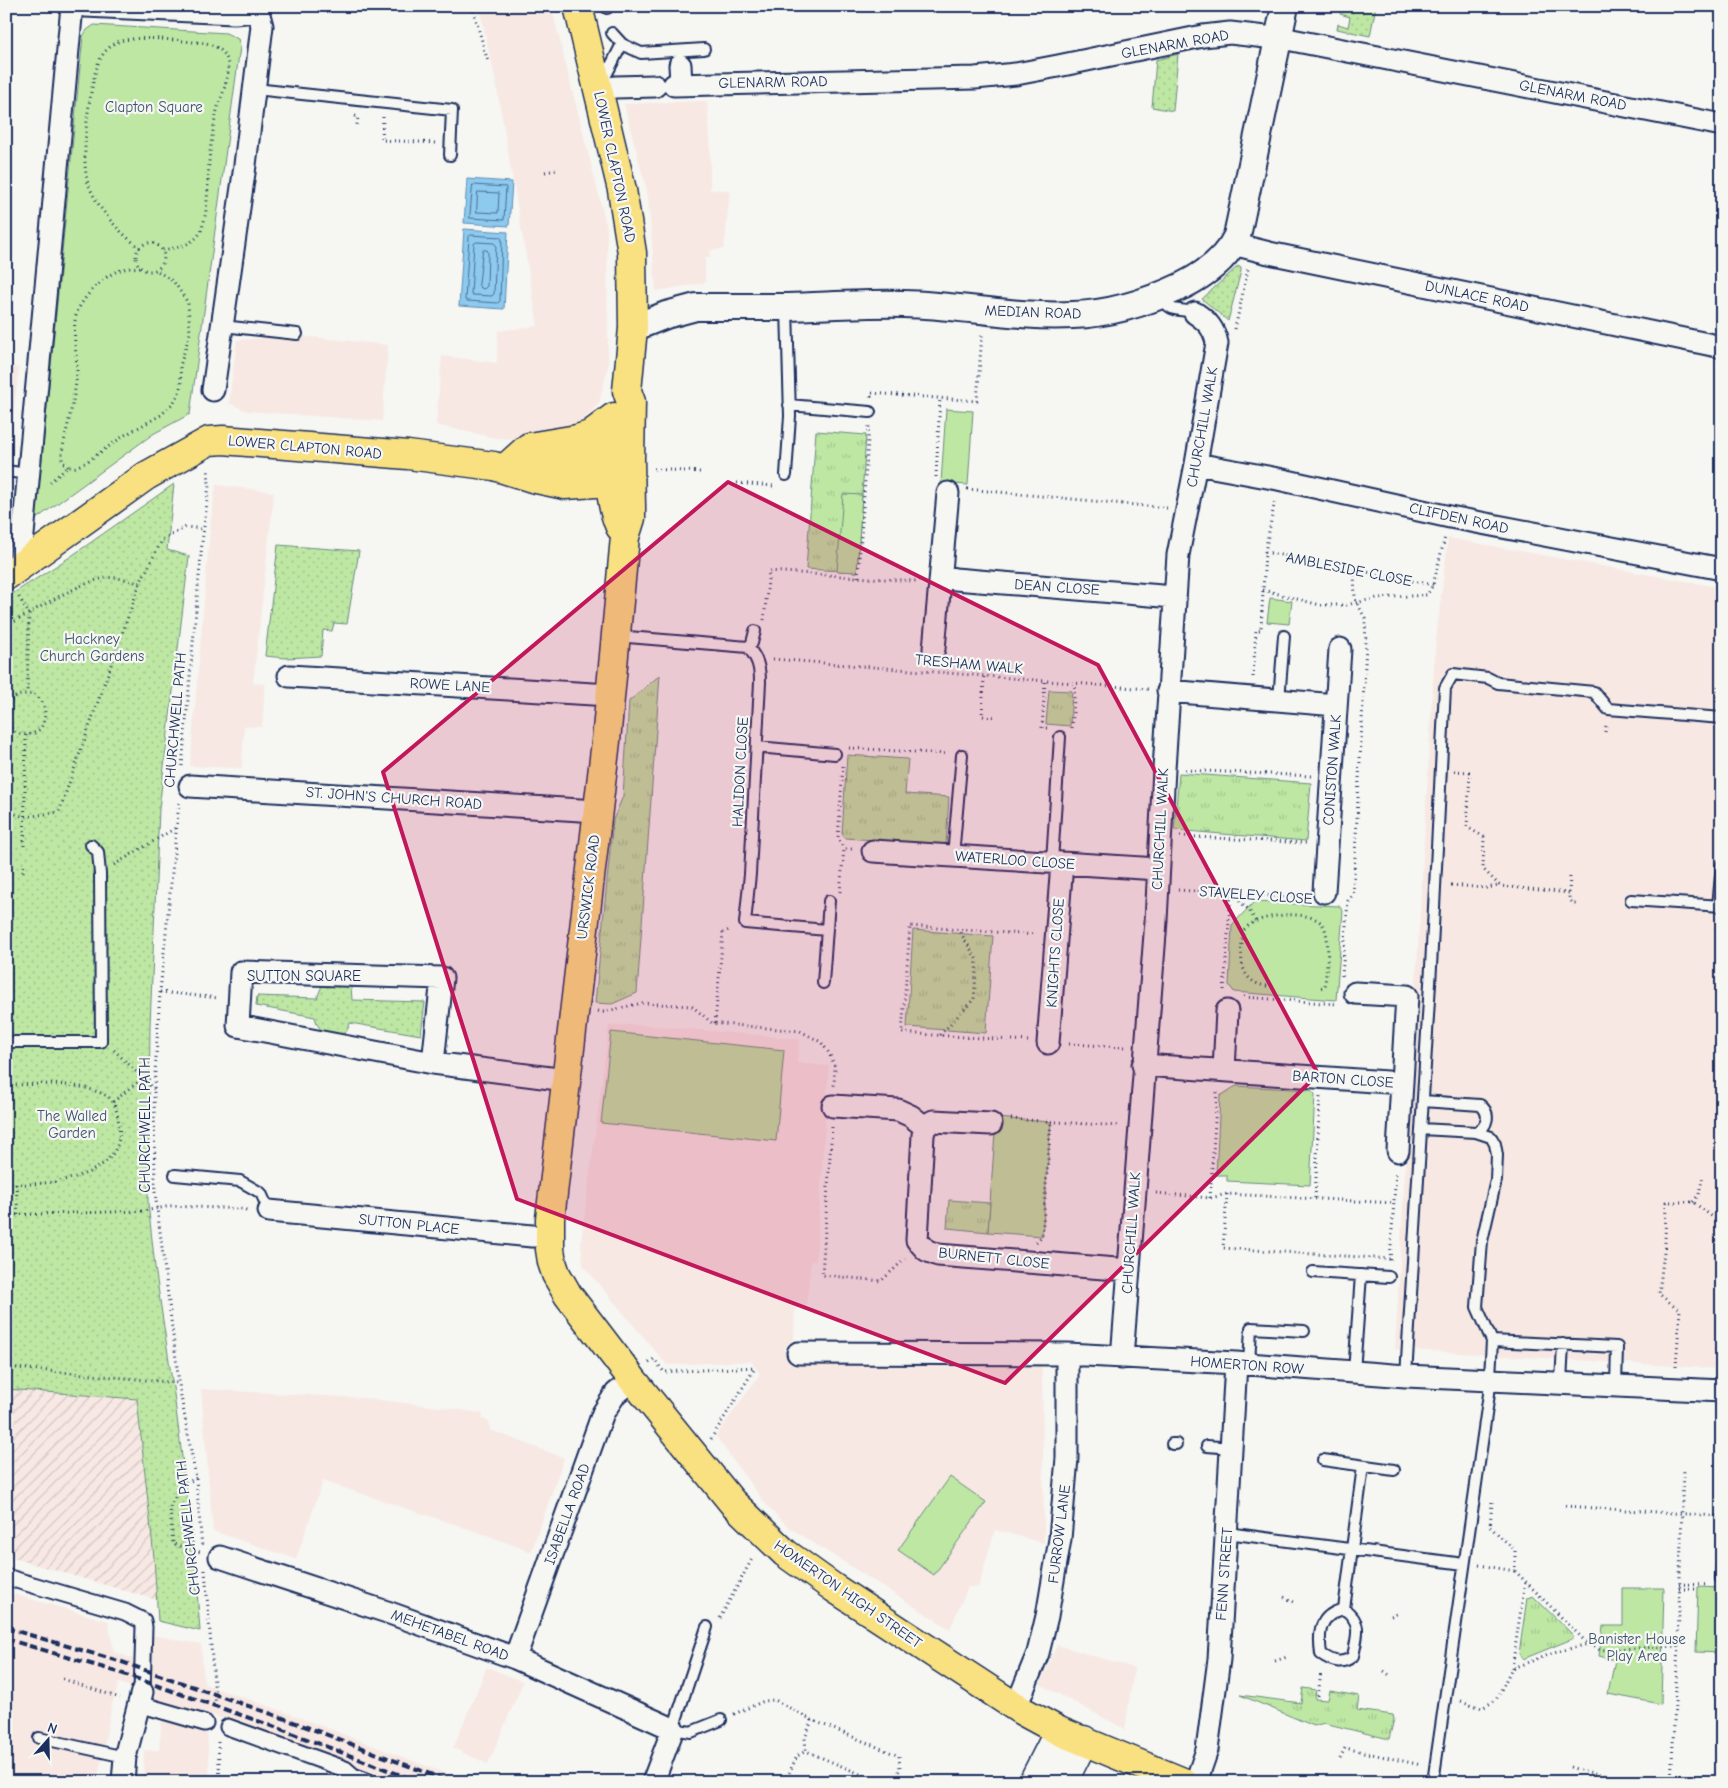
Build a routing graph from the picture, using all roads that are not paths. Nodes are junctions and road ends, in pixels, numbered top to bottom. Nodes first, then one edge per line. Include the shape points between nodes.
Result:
1 (72, 6) edge
2 (85, 6) edge
3 (578, 6) edge
4 (1285, 6) edge
5 (224, 9) edge
6 (612, 34) dead end
7 (1279, 38) junction
8 (622, 44) junction
9 (704, 49) dead end
10 (255, 89) junction
11 (598, 90) junction
12 (1722, 125) edge
13 (450, 154) dead end
14 (1233, 244) junction
15 (787, 307) junction
16 (1176, 307) junction
17 (222, 326) junction
18 (633, 328) junction
19 (297, 334) dead end
20 (1722, 347) edge
21 (213, 390) dead end
22 (627, 390) junction
23 (789, 405) junction
24 (870, 412) road end
25 (613, 420) junction
26 (1196, 464) junction
27 (502, 465) junction
28 (626, 470) junction
29 (6, 472) edge
30 (28, 474) junction
31 (786, 475) dead end
32 (947, 489) road end
33 (1722, 569) edge
34 (941, 576) junction
35 (14, 577) edge
36 (1174, 597) junction
37 (754, 631) dead end
38 (616, 636) junction
39 (1284, 636) dead end
40 (748, 647) junction
41 (934, 649) dead end
42 (1340, 649) dead end
43 (289, 676) dead end
44 (1168, 690) junction
45 (610, 695) junction
46 (1280, 700) junction
47 (1336, 704) junction
48 (1722, 718) edge
49 (1060, 733) road end
50 (757, 747) junction
51 (839, 750) road end
52 (962, 756) dead end
53 (184, 788) road end
54 (597, 811) junction
55 (91, 844) dead end
56 (873, 851) road end
57 (954, 856) junction
58 (1057, 862) junction
59 (1722, 865) edge
60 (1158, 869) junction
61 (1322, 897) road end
62 (1631, 900) dead end
63 (829, 901) road end
64 (1720, 906) edge
65 (827, 930) junction
66 (823, 983) dead end
67 (1346, 991) road end
68 (1225, 1004) road end
69 (6, 1042) edge
70 (1048, 1043) road end
71 (433, 1063) junction
72 (1143, 1065) junction
73 (1222, 1070) junction
74 (566, 1080) junction
75 (1402, 1083) junction
76 (1422, 1100) junction
77 (833, 1106) road end
78 (991, 1124) road end
79 (926, 1127) junction
80 (1420, 1129) junction
81 (1476, 1132) junction
82 (1398, 1151) road end
83 (174, 1175) dead end
84 (260, 1212) joint
85 (549, 1236) junction
86 (1129, 1270) junction
87 (1313, 1272) dead end
88 (1361, 1275) junction
89 (1389, 1277) road end
90 (1304, 1331) dead end
91 (1492, 1340) junction
92 (1563, 1344) junction
93 (798, 1353) dead end
94 (1067, 1354) junction
95 (1122, 1358) junction
96 (1243, 1364) junction
97 (1354, 1372) junction
98 (1406, 1376) junction
99 (633, 1380) junction
100 (1490, 1380) junction
101 (1561, 1384) junction
102 (1616, 1386) junction
103 (1722, 1391) edge
104 (1207, 1446) dead end
105 (1232, 1448) junction
106 (1324, 1460) dead end
107 (1363, 1466) junction
108 (1394, 1470) dead end
109 (1227, 1533) junction
110 (1352, 1548) junction
111 (209, 1559) road end
112 (1722, 1564) edge
113 (1464, 1568) junction
114 (6, 1577) edge
115 (1721, 1579) edge
116 (1344, 1609) junction
117 (707, 1627) road end
118 (515, 1658) junction
119 (141, 1698) junction
120 (1016, 1707) junction
121 (210, 1719) road end
122 (721, 1720) road end
123 (673, 1729) junction
124 (223, 1730) road end
125 (1072, 1736) junction
126 (39, 1738) dead end
127 (125, 1758) junction
128 (123, 1782) edge
129 (369, 1782) edge
130 (654, 1782) edge
131 (1033, 1782) edge
132 (1063, 1782) edge
133 (1183, 1782) edge
134 (1196, 1782) edge
135 (1433, 1782) edge

1 - 30 street
2 - 5 street
3 - 11 main road, LOWER CLAPTON ROAD
4 - 7 street, MEDIAN ROAD
5 - 10 street via 258,11 262,26
6 - 8 lane
7 - 11 street, GLENARM ROAD via 1230,33 1202,36 1041,70 975,78 673,80
7 - 12 street, GLENARM ROAD
7 - 14 street, MEDIAN ROAD
8 - 9 lane via 641,53
8 - 11 lane
10 - 13 lane via 452,110
10 - 17 street
11 - 18 main road, LOWER CLAPTON ROAD via 628,222 632,253
14 - 16 street, MEDIAN ROAD via 1211,268 1190,282
14 - 20 street, DUNLACE ROAD
15 - 16 street, MEDIAN ROAD via 906,304 1074,316 1113,310
15 - 18 street, MEDIAN ROAD via 696,307
15 - 23 lane
16 - 26 street, CHURCHILL WALK via 1205,319 1212,327 1217,343
17 - 19 lane
17 - 21 street
18 - 22 main road, LOWER CLAPTON ROAD
22 - 25 main road, LOWER CLAPTON ROAD via 619,399
22 - 28 main road, LOWER CLAPTON ROAD via 631,402
23 - 24 lane
23 - 31 lane
25 - 27 main road via 578,439 529,447
25 - 28 main road, LOWER CLAPTON ROAD via 609,442
26 - 33 street, CLIFDEN ROAD
26 - 36 street, CHURCHILL WALK via 1178,555
27 - 28 main road, LOWER CLAPTON ROAD via 532,478 565,485
27 - 35 main road, LOWER CLAPTON ROAD via 297,445 209,442 146,476
28 - 38 main road, URSWICK ROAD via 616,517 625,537
29 - 30 lane
30 - 35 street
32 - 34 street
34 - 36 street, DEAN CLOSE
34 - 41 street
36 - 44 street, CHURCHILL WALK
37 - 40 lane
38 - 40 lane
38 - 45 main road, URSWICK ROAD
39 - 46 lane
40 - 50 lane, HALIDON CLOSE via 760,670
42 - 47 street, CONISTON WALK
43 - 45 street, ROWE LANE
44 - 46 street
44 - 60 street, CHURCHILL WALK
45 - 54 main road, URSWICK ROAD
46 - 47 street
47 - 61 street, CONISTON WALK
48 - 76 lane via 1608,709 1594,692 1498,684 1488,678 1453,674 1445,688
49 - 58 lane
50 - 51 lane
50 - 65 lane, HALIDON CLOSE via 745,923
52 - 57 lane
53 - 54 street, ST. JOHN'S CHURCH ROAD
54 - 74 main road, URSWICK ROAD
55 - 69 lane via 98,852 100,874 101,1042
56 - 57 street, WATERLOO CLOSE
57 - 58 street, WATERLOO CLOSE
58 - 60 street, WATERLOO CLOSE
58 - 70 street, KNIGHTS CLOSE via 1056,937
59 - 64 lane
60 - 72 street, CHURCHILL WALK
62 - 64 lane
63 - 65 lane
65 - 66 lane
67 - 75 street, BARTON CLOSE via 1407,996
68 - 73 street
71 - 71 street, SUTTON SQUARE via 442,978 242,972 238,1026
71 - 74 street, SUTTON SQUARE
72 - 73 street, BARTON CLOSE
72 - 86 street, CHURCHILL WALK
73 - 75 street, BARTON CLOSE
74 - 85 main road, URSWICK ROAD
75 - 82 street
76 - 80 lane
76 - 81 lane via 1480,1105 1485,1110 1486,1123
77 - 79 street via 898,1110
78 - 79 street via 933,1121
79 - 86 street, BURNETT CLOSE via 917,1240 926,1250 938,1255
80 - 81 lane
80 - 98 lane
81 - 91 lane via 1491,1137 1496,1144 1497,1156 1496,1180 1482,1241 1477,1307
83 - 84 lane via 240,1181 261,1194
84 - 85 street, SUTTON PLACE
85 - 99 main road, HOMERTON HIGH STREET via 554,1268 568,1294
86 - 95 street, CHURCHILL WALK
87 - 88 lane
88 - 89 lane
88 - 97 lane
90 - 96 lane via 1250,1328
91 - 92 lane
91 - 100 lane
92 - 101 lane
92 - 102 lane via 1617,1347
93 - 94 street, HOMERTON ROW
94 - 95 street, HOMERTON ROW
94 - 120 street, FURROW LANE via 1067,1458 1060,1539 1038,1653
95 - 96 street, HOMERTON ROW
96 - 97 street, HOMERTON ROW
96 - 105 street, FENN STREET
97 - 98 street, HOMERTON ROW
98 - 100 street, HOMERTON ROW
99 - 118 street, ISABELLA ROAD via 616,1393 603,1413
99 - 120 main road, HOMERTON HIGH STREET via 732,1502 785,1553
100 - 101 street, HOMERTON ROW
100 - 113 lane
101 - 102 street, HOMERTON ROW
102 - 103 street, HOMERTON ROW
104 - 105 lane
105 - 109 street, FENN STREET
106 - 107 lane
107 - 108 lane
107 - 110 lane
109 - 110 lane
109 - 134 street, FENN STREET via 1219,1659 1207,1750
110 - 113 lane
110 - 116 lane
111 - 118 street, MEHETABEL ROAD via 378,1609
112 - 115 lane
113 - 135 lane
114 - 119 street via 126,1612 142,1621
116 - 116 lane via 1327,1616 1322,1622 1320,1644 1322,1654 1340,1662 1353,1656 1358,1626 1355,1618
117 - 123 lane
118 - 123 street, MEHETABEL ROAD
119 - 121 street
119 - 127 street
120 - 125 main road, HOMERTON HIGH STREET
122 - 123 lane via 691,1732
123 - 130 street
124 - 129 street via 345,1769
125 - 131 main road
125 - 132 main road
125 - 133 main road, HOMERTON HIGH STREET
126 - 127 lane
127 - 128 street

